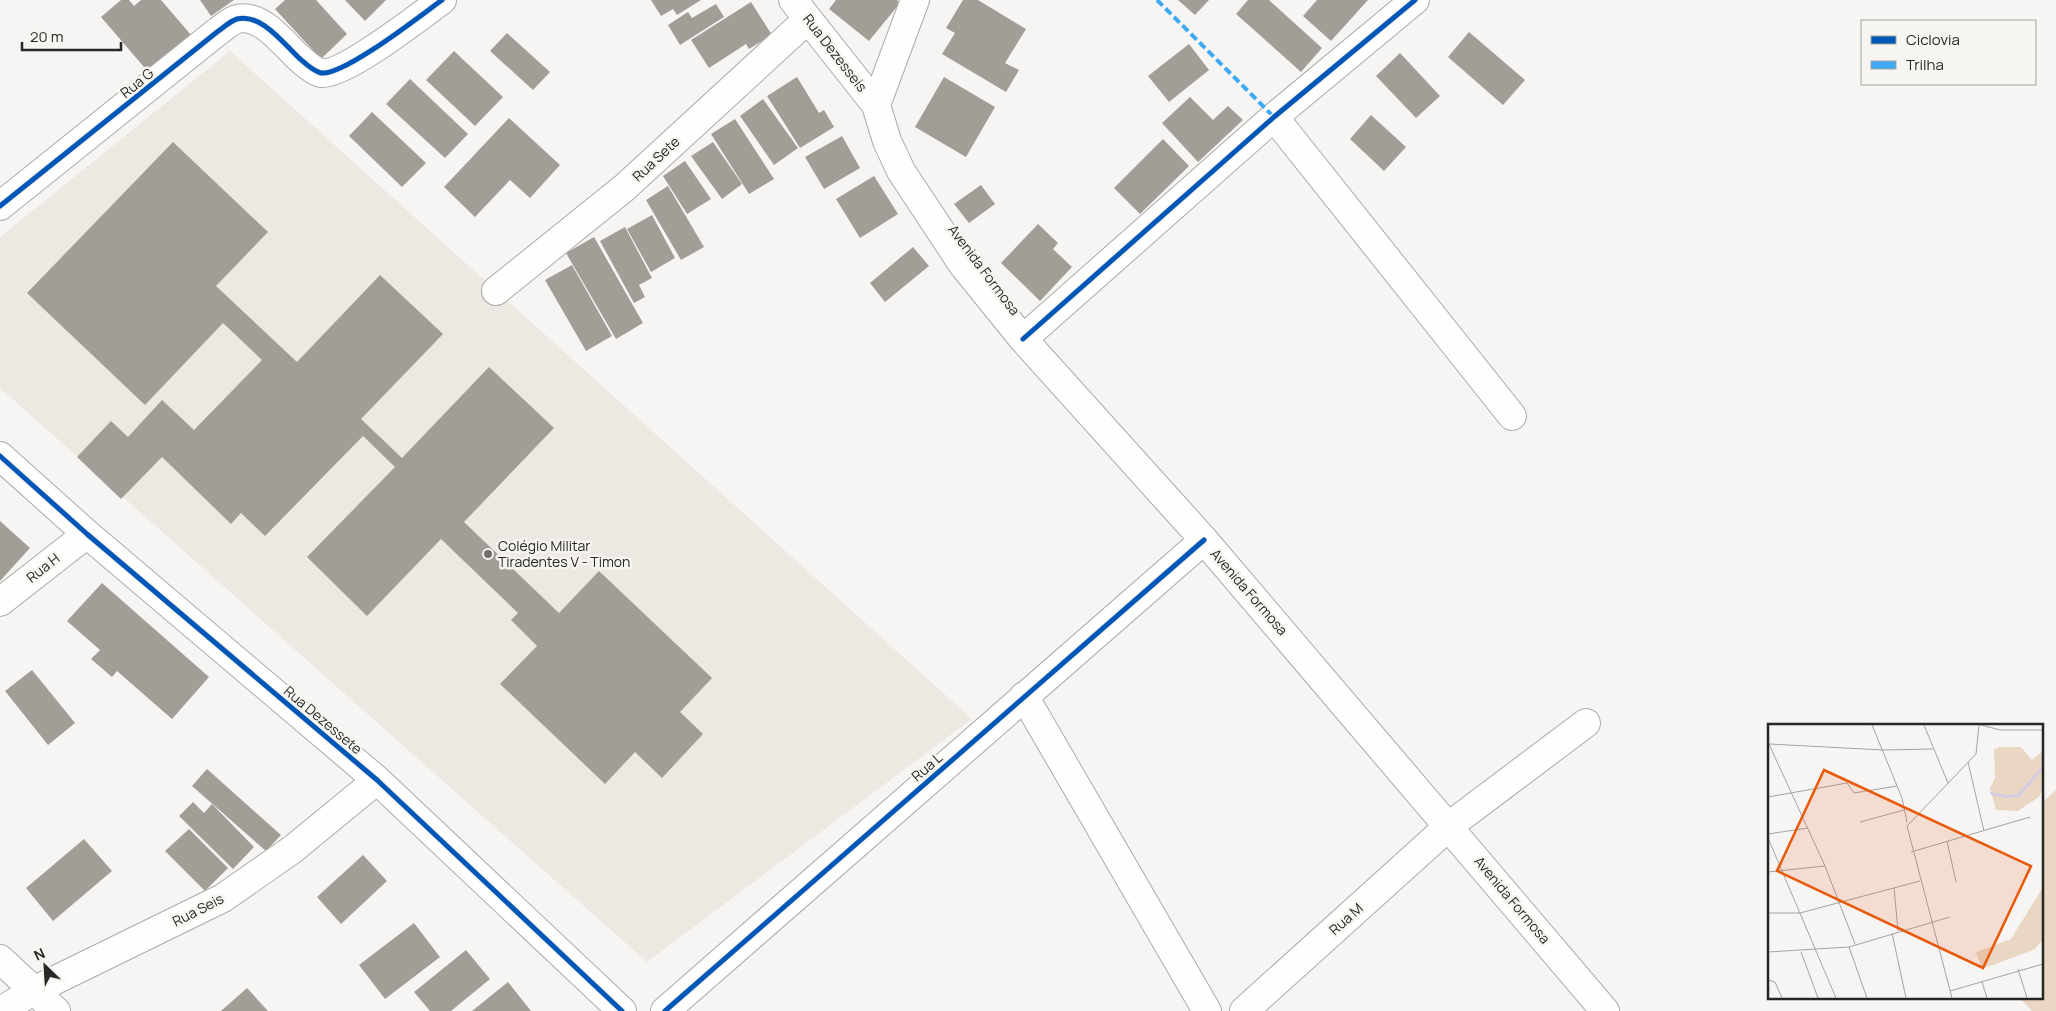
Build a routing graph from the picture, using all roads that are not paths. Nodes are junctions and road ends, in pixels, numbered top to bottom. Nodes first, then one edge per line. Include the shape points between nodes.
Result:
1 (442, 0) edge
2 (915, 0) edge
3 (1415, 0) edge
4 (801, 10) edge
5 (876, 105) junction
6 (1274, 117) junction
7 (0, 206) edge
8 (496, 291) dead end
9 (1023, 339) junction
10 (1512, 416) dead end
11 (0, 456) edge
12 (87, 534) junction
13 (1204, 540) junction
14 (0, 602) edge
15 (1024, 696) junction
16 (1586, 723) dead end
17 (377, 780) junction
18 (1449, 826) junction
19 (0, 959) edge
20 (33, 991) junction
21 (0, 1011) edge
22 (56, 1011) edge
23 (622, 1011) edge
24 (665, 1011) edge
25 (1207, 1011) edge
26 (1244, 1011) edge
27 (1605, 1011) edge

1 - 7 street, Rua G via 353,62 322,73 309,67 267,28 250,18 235,20
2 - 5 street
3 - 6 street
4 - 5 street, Rua Dezesseis
4 - 8 street, Rua Sete via 624,188
5 - 9 street, Avenida Formosa via 901,171 963,265
6 - 9 street
6 - 10 street
9 - 13 street, Avenida Formosa
11 - 12 street, Rua Dezessete
12 - 14 street, Rua H
12 - 17 street, Rua Dezessete
13 - 15 street, Rua L
13 - 18 street, Avenida Formosa
15 - 24 street, Rua L
15 - 25 street
16 - 18 street, Rua M
17 - 20 street, Rua Seis via 293,849 223,898
17 - 23 street, Rua Dezessete
18 - 26 street, Rua M
18 - 27 street, Avenida Formosa
19 - 20 street
20 - 21 street, Rua Seis
20 - 22 street

